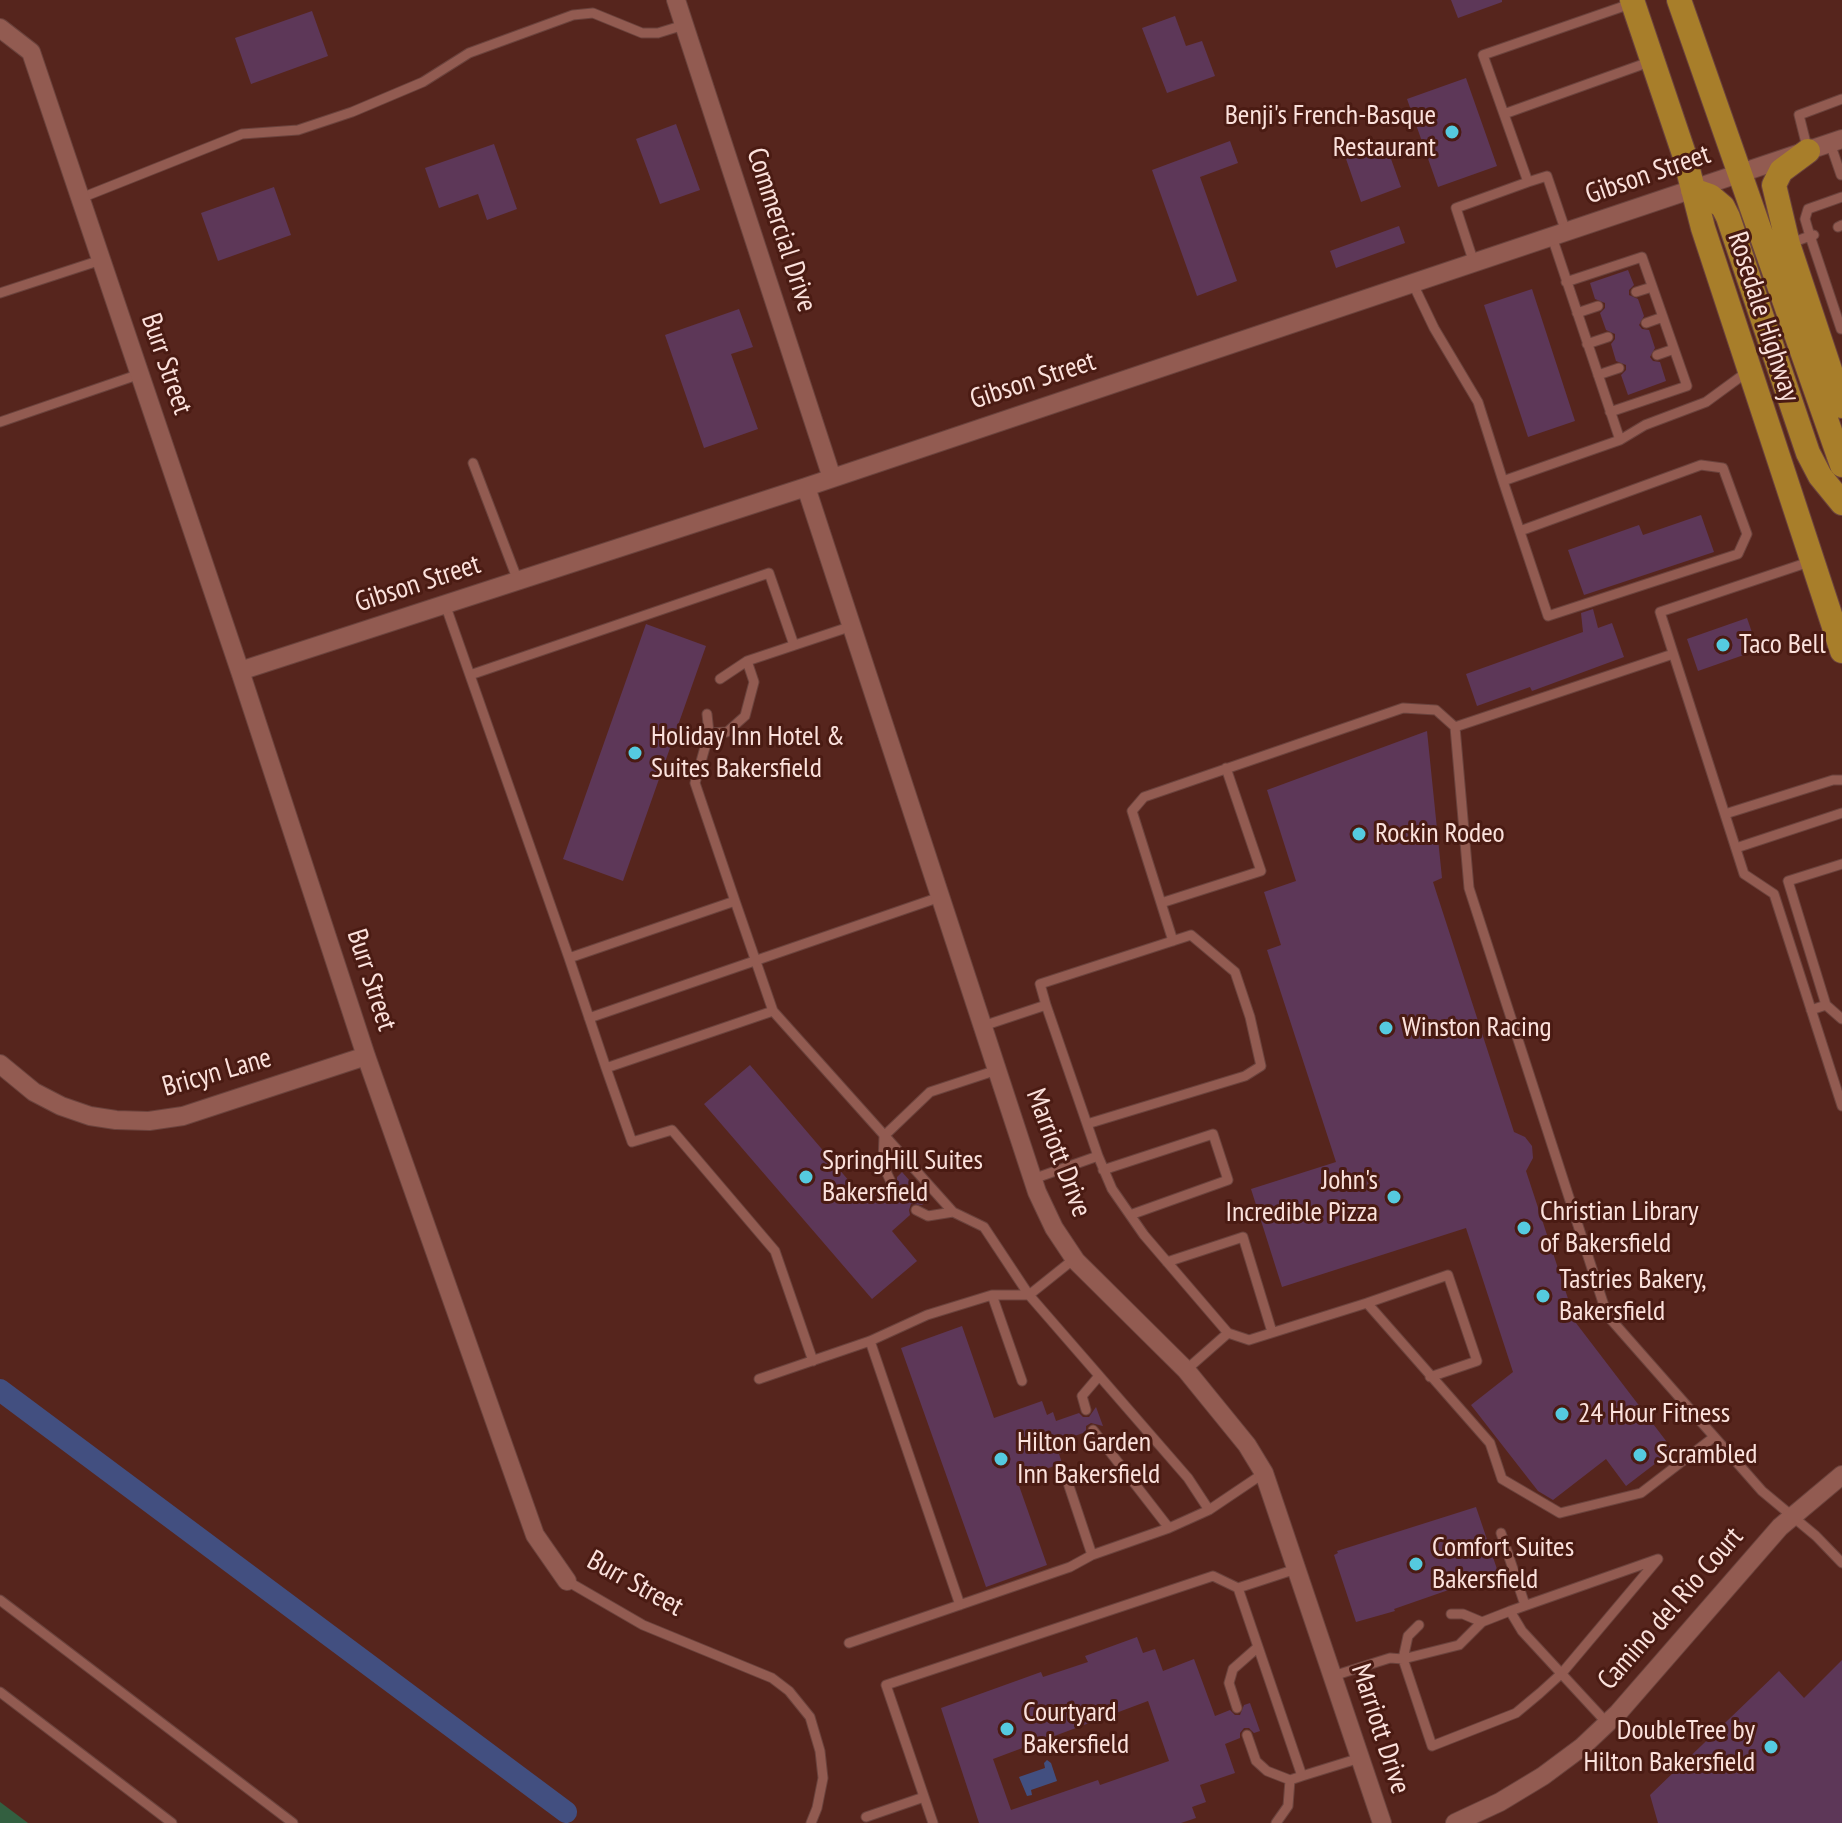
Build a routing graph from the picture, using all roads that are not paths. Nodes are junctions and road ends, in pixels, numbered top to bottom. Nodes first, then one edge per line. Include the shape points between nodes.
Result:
1 (676, 0) edge
2 (1679, 0) edge
3 (1632, 1) edge
4 (684, 25) junction
5 (0, 28) edge
6 (1653, 61) junction
7 (1842, 99) edge
8 (1504, 114) junction
9 (1827, 144) edge
10 (1740, 174) junction
11 (1842, 176) edge
12 (1528, 182) junction
13 (1693, 190) junction
14 (1842, 197) edge
15 (81, 198) junction
16 (1559, 235) junction
17 (1805, 238) junction
18 (101, 260) junction
19 (1474, 263) junction
20 (1566, 282) junction
21 (1814, 283) junction
22 (1413, 284) junction
23 (1652, 287) junction
24 (1636, 292) dead end
25 (0, 293) edge
26 (1598, 306) dead end
27 (1577, 313) junction
28 (1663, 317) junction
29 (1646, 323) dead end
30 (1834, 332) edge
31 (1608, 337) dead end
32 (1587, 344) junction
33 (1674, 349) junction
34 (1657, 355) dead end
35 (1619, 368) dead end
36 (1749, 370) junction
37 (140, 374) junction
38 (1598, 375) junction
39 (1842, 406) edge
40 (1610, 412) junction
41 (0, 422) edge
42 (1620, 440) junction
43 (473, 463) dead end
44 (1842, 465) edge
45 (832, 478) junction
46 (1503, 481) junction
47 (806, 487) junction
48 (1842, 503) edge
49 (1520, 531) junction
50 (1812, 561) junction
51 (518, 581) junction
52 (445, 604) junction
53 (852, 626) junction
54 (794, 645) junction
55 (1842, 651) edge
56 (1673, 654) junction
57 (747, 661) junction
58 (240, 671) junction
59 (470, 675) junction
60 (720, 679) dead end
61 (707, 714) dead end
62 (1455, 727) junction
63 (709, 733) junction
64 (1226, 768) junction
65 (1842, 780) edge
66 (1842, 813) edge
67 (1725, 814) junction
68 (1736, 848) junction
69 (1842, 864) edge
70 (1788, 881) junction
71 (1774, 894) junction
72 (940, 897) junction
73 (735, 901) junction
74 (1161, 903) junction
75 (1173, 941) junction
76 (569, 958) junction
77 (755, 961) junction
78 (1836, 997) dead end
79 (1825, 1002) junction
80 (1046, 1005) junction
81 (1811, 1010) junction
82 (773, 1011) junction
83 (589, 1018) junction
84 (1842, 1019) edge
85 (983, 1026) junction
86 (366, 1056) junction
87 (0, 1064) edge
88 (1842, 1067) edge
89 (606, 1068) junction
90 (997, 1070) junction
91 (1831, 1071) junction
92 (1842, 1106) edge
93 (1087, 1124) junction
94 (884, 1136) junction
95 (1098, 1156) junction
96 (1103, 1170) junction
97 (1033, 1179) junction
98 (891, 1182) dead end
99 (916, 1210) dead end
100 (953, 1212) junction
101 (1130, 1215) junction
102 (1074, 1259) junction
103 (1167, 1262) junction
104 (992, 1295) junction
105 (1029, 1295) junction
106 (1367, 1303) junction
107 (1272, 1332) junction
108 (1228, 1333) junction
109 (870, 1341) junction
110 (813, 1361) junction
111 (1186, 1370) junction
112 (1099, 1376) junction
113 (1430, 1377) junction
114 (759, 1379) dead end
115 (1022, 1381) dead end
116 (1086, 1410) dead end
117 (1093, 1430) dead end
118 (1714, 1437) junction
119 (1264, 1473) junction
120 (1842, 1475) edge
121 (1067, 1480) dead end
122 (1209, 1510) junction
123 (1791, 1517) junction
124 (1169, 1528) junction
125 (1501, 1533) dead end
126 (1092, 1555) junction
127 (1842, 1563) edge
128 (1296, 1569) junction
129 (567, 1581) joint
130 (1238, 1588) junction
131 (0, 1600) edge
132 (960, 1605) junction
133 (1525, 1605) junction
134 (1510, 1611) junction
135 (1451, 1614) dead end
136 (1482, 1622) junction
137 (1419, 1625) dead end
138 (849, 1643) dead end
139 (1258, 1647) junction
140 (1403, 1659) junction
141 (1562, 1673) junction
142 (1333, 1676) junction
143 (0, 1692) edge
144 (1237, 1708) dead end
145 (1607, 1723) junction
146 (1247, 1735) dead end
147 (1360, 1758) junction
148 (1302, 1776) junction
149 (1290, 1780) junction
150 (924, 1797) junction
151 (866, 1817) dead end
152 (172, 1823) edge
153 (293, 1823) edge
154 (811, 1823) edge
155 (933, 1823) edge
156 (1276, 1823) edge
157 (1382, 1823) edge
158 (1455, 1823) edge

1 - 4 street, Commercial Drive
2 - 10 main road, Rosedale Highway
3 - 6 main road, Rosedale Highway
3 - 8 lane via 1483,55
4 - 15 lane via 642,33 593,13 573,15 469,53 423,82 352,112 298,130 242,134
4 - 45 street, Commercial Drive
5 - 15 street, Burr Street via 31,52
6 - 8 lane
6 - 13 main road, Rosedale Highway
7 - 9 lane via 1799,115
8 - 12 lane
9 - 10 street, Gibson Street
9 - 11 lane
9 - 17 main road via 1781,171 1774,185
10 - 13 street, Gibson Street
10 - 44 main road, Rosedale Highway
12 - 16 lane via 1547,176
12 - 19 lane via 1456,208
13 - 16 street, Gibson Street
13 - 36 main road, Rosedale Highway
13 - 48 main road via 1710,196 1728,217 1808,453
14 - 17 lane via 1808,209
15 - 18 street, Burr Street
16 - 19 street, Gibson Street
16 - 20 lane
17 - 21 main road
17 - 21 lane via 1824,267
18 - 25 lane
18 - 37 street, Burr Street
19 - 22 street, Gibson Street
20 - 23 lane via 1642,257
20 - 27 lane
21 - 30 main road
22 - 45 street, Gibson Street
22 - 46 lane via 1478,402
23 - 24 lane
23 - 28 lane
26 - 27 lane
27 - 32 lane
28 - 29 lane
28 - 33 lane
30 - 39 main road
31 - 32 lane
32 - 38 lane
33 - 34 lane
33 - 40 lane via 1687,386
35 - 38 lane
36 - 42 lane via 1706,402
36 - 50 main road, Rosedale Highway
37 - 41 lane
37 - 58 street, Burr Street
38 - 40 lane
40 - 42 lane
42 - 46 lane
43 - 51 lane
45 - 47 street, Gibson Street
46 - 49 lane
47 - 51 street, Gibson Street
47 - 53 street, Marriott Drive
49 - 49 lane via 1548,616 1738,554 1747,534 1723,468 1701,465
50 - 55 main road, Rosedale Highway
50 - 56 lane via 1660,612
51 - 52 street, Gibson Street
52 - 58 street, Gibson Street
52 - 59 lane
53 - 54 lane
53 - 72 street, Marriott Drive
54 - 57 lane
54 - 59 lane via 769,573
56 - 62 lane
56 - 67 lane
57 - 60 lane
57 - 63 lane via 754,682 745,716 727,732
58 - 86 street, Burr Street
59 - 76 lane
61 - 63 lane
62 - 64 lane via 1436,710 1403,708
62 - 118 lane via 1469,888 1607,1315
63 - 73 lane via 695,783
64 - 74 lane via 1144,797 1132,811
64 - 74 lane via 1261,871
65 - 67 lane
66 - 68 lane
67 - 68 lane
68 - 71 lane via 1744,874
69 - 70 lane
70 - 71 lane
70 - 79 lane via 1823,978
71 - 81 lane
72 - 77 lane
72 - 85 street, Marriott Drive
73 - 76 lane
73 - 77 lane
74 - 75 lane
75 - 80 lane via 1040,984
75 - 93 lane via 1191,935 1235,972 1261,1066 1245,1076
76 - 83 lane
77 - 82 lane
77 - 83 lane
78 - 79 lane
79 - 81 lane
79 - 84 lane
80 - 85 lane
80 - 93 lane
81 - 91 lane
82 - 89 lane
82 - 94 lane
83 - 89 lane
85 - 90 street, Marriott Drive
86 - 87 street, Bricyn Lane via 183,1116 149,1121 103,1118 61,1106
86 - 129 street, Burr Street via 535,1535
88 - 91 lane
89 - 110 lane via 632,1142 672,1130 775,1251
90 - 94 lane via 930,1092
90 - 97 street, Marriott Drive
91 - 92 lane
93 - 95 lane
94 - 98 lane via 883,1165
94 - 100 lane
95 - 96 lane
95 - 97 lane
96 - 101 lane
96 - 101 lane via 1213,1134 1228,1180
97 - 102 street, Marriott Drive
99 - 100 lane via 928,1216
100 - 105 lane via 984,1227
101 - 103 lane
102 - 105 lane
102 - 111 street, Marriott Drive
103 - 107 lane via 1243,1237
103 - 108 lane
104 - 105 lane
104 - 109 lane via 927,1315
104 - 115 lane
105 - 112 lane
106 - 107 lane
106 - 113 lane
106 - 113 lane via 1448,1275 1477,1361
107 - 108 lane via 1249,1340
108 - 111 lane
109 - 110 lane
109 - 132 lane
110 - 114 lane
111 - 119 street, Marriott Drive
112 - 116 lane via 1082,1396
112 - 122 lane via 1188,1478
113 - 118 lane via 1490,1443 1502,1479 1560,1513 1641,1493
117 - 124 lane
118 - 123 lane
119 - 122 lane
119 - 128 street, Marriott Drive
120 - 123 street, Camino del Rio Court
121 - 126 lane
122 - 124 lane
123 - 127 lane
123 - 145 street, Camino del Rio Court
124 - 126 lane
125 - 133 lane
126 - 132 lane
128 - 130 lane
128 - 142 street, Marriott Drive
129 - 154 lane, Burr Street via 643,1625 772,1678 789,1691 810,1717 820,1751 823,1778
130 - 139 lane
130 - 150 lane via 1213,1576 886,1685
131 - 153 lane
132 - 138 lane
133 - 134 lane
133 - 141 lane via 1658,1559
134 - 136 lane
134 - 141 lane
135 - 136 lane
136 - 140 lane via 1459,1645
137 - 140 lane via 1408,1636
139 - 144 lane via 1233,1669 1229,1683
139 - 148 lane
140 - 141 lane via 1432,1746 1516,1713
140 - 142 lane via 1390,1658
141 - 145 lane
142 - 147 street, Marriott Drive
143 - 152 lane
145 - 158 street, Camino del Rio Court via 1543,1776
146 - 149 lane via 1256,1761
147 - 148 lane
147 - 157 street, Marriott Drive
148 - 149 lane
149 - 156 lane via 1288,1806
150 - 151 lane
150 - 155 lane

